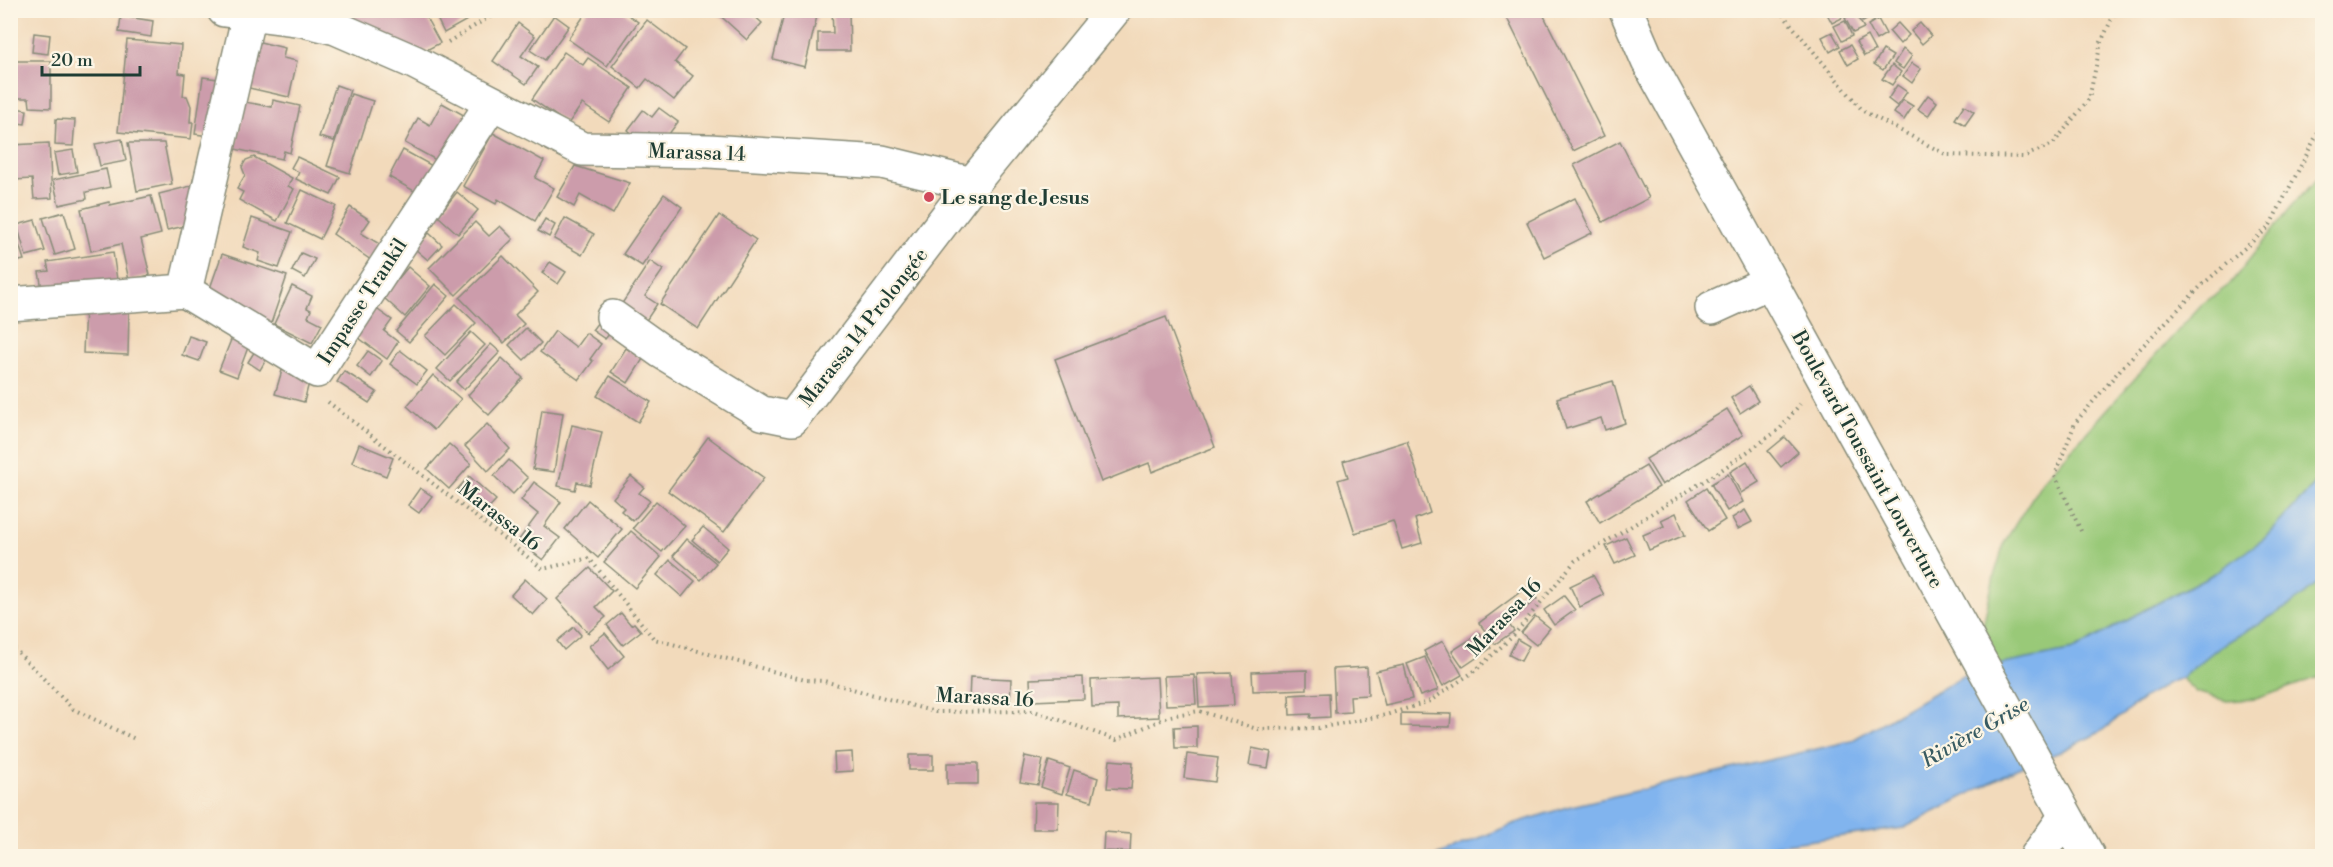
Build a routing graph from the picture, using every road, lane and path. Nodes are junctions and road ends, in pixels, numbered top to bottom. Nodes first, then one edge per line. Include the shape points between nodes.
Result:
1 (501, 10) edge
2 (1114, 10) edge
3 (1626, 10) edge
4 (1779, 10) edge
5 (2116, 10) edge
6 (236, 12) edge
7 (303, 15) edge
8 (414, 62) junction
9 (492, 103) junction
10 (2322, 125) edge
11 (972, 184) junction
12 (1769, 282) junction
13 (185, 291) junction
14 (10, 304) edge
15 (1712, 308) dead end
16 (614, 317) dead end
17 (316, 370) junction
18 (1822, 375) junction
19 (2081, 531) dead end
20 (10, 645) edge
21 (135, 739) dead end
22 (2061, 810) junction
23 (2037, 856) edge
24 (2088, 856) edge

1 - 8 path
2 - 11 street
3 - 12 street, Boulevard Toussaint Louverture via 1648,61
4 - 5 path via 1863,111 1947,155 2023,157 2053,144 2089,99 2101,42
6 - 7 street, Marassa 14
6 - 13 street
7 - 8 street, Marassa 14
8 - 9 street, Marassa 14
9 - 11 street, Marassa 14 via 582,149 709,151 882,162
9 - 17 street, Impasse Trankil
10 - 19 path via 2269,227 2202,285 2125,364 2075,423 2055,475
11 - 16 street, Marassa 14 Prolongée via 792,419 762,413 662,352
12 - 15 street
12 - 18 street, Boulevard Toussaint Louverture
13 - 14 street
13 - 17 street, Impasse Trankil
17 - 18 path, Marassa 16 via 322,398 543,569 590,558 654,639 935,712 1034,711 1116,740 1170,716 1199,711 1257,729 1318,728 1386,715 1430,701 1476,670 1513,636 1575,561 1780,429
18 - 22 street, Boulevard Toussaint Louverture
20 - 21 path via 73,709
22 - 23 street
22 - 24 street, Boulevard Toussaint Louverture

